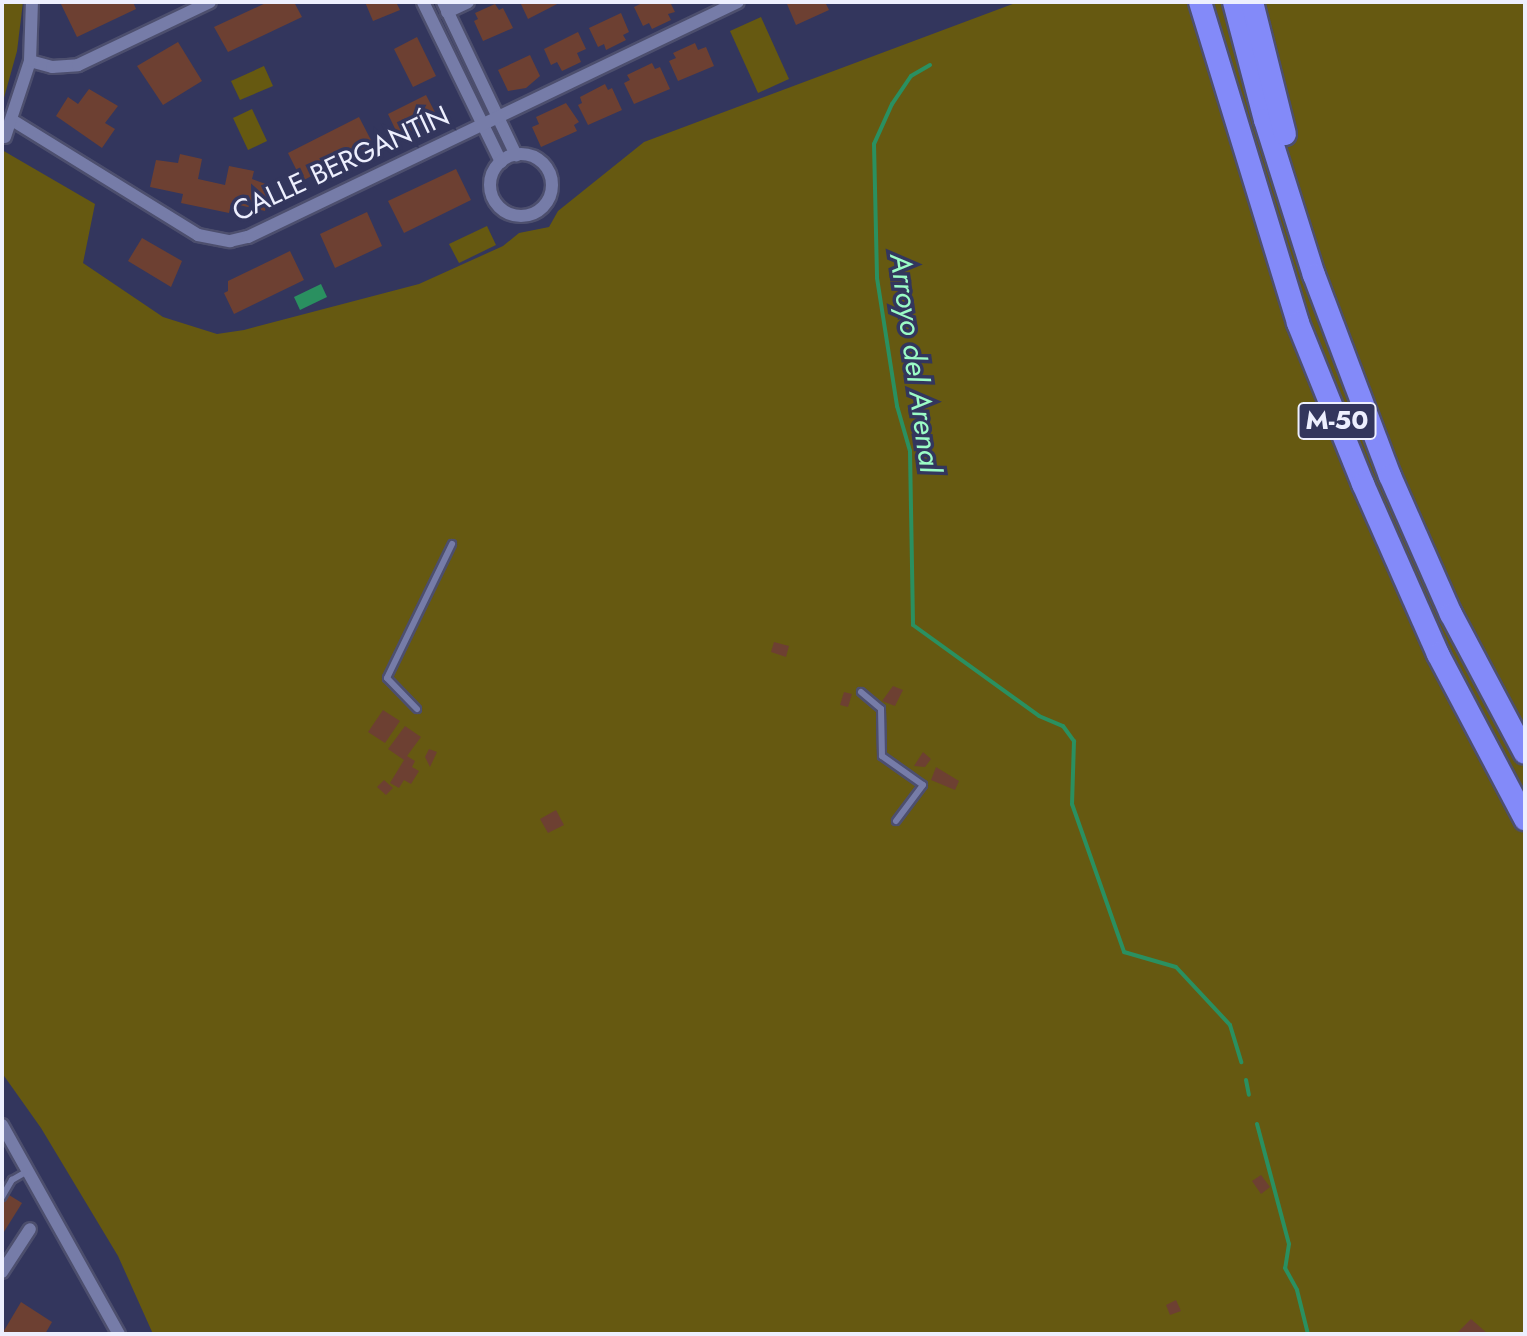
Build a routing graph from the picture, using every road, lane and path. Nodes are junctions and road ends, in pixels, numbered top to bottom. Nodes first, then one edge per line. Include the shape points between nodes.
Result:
1 (32, 2) edge
2 (210, 2) edge
3 (423, 2) edge
4 (468, 2) edge
5 (738, 2) edge
6 (1200, 2) edge
7 (1234, 2) edge
8 (1252, 2) edge
9 (445, 7) edge
10 (30, 61) junction
11 (498, 117) junction
12 (12, 120) junction
13 (483, 124) junction
14 (5, 137) dead end
15 (516, 155) junction
16 (501, 162) junction
17 (1355, 385) junction
18 (452, 544) dead end
19 (861, 692) dead end
20 (417, 709) dead end
21 (1525, 753) edge
22 (1525, 819) edge
23 (896, 821) dead end
24 (2, 1125) edge
25 (28, 1171) junction
26 (2, 1197) edge
27 (30, 1229) dead end
28 (2, 1272) edge
29 (119, 1334) edge

1 - 10 street
2 - 10 street via 78,65 52,67
3 - 13 street
4 - 9 street
5 - 11 street
6 - 22 highway, M-50 via 1298,323 1438,654
7 - 17 highway, M-50 via 1265,120
8 - 17 highway via 1302,195 1349,344
9 - 11 street
10 - 12 street
11 - 13 street, CALLE BERGANTÍN
11 - 15 street
12 - 13 street, CALLE BERGANTÍN via 198,235 230,241
12 - 14 street
13 - 16 street
15 - 16 street
15 - 16 street via 539,160 552,179 548,201 529,215 509,213 494,200 491,180
17 - 21 highway, M-50 via 1451,614
18 - 20 lane via 387,678
19 - 23 lane via 881,709 882,756 923,785
24 - 25 street
25 - 26 lane via 12,1180
25 - 29 street
27 - 28 street

